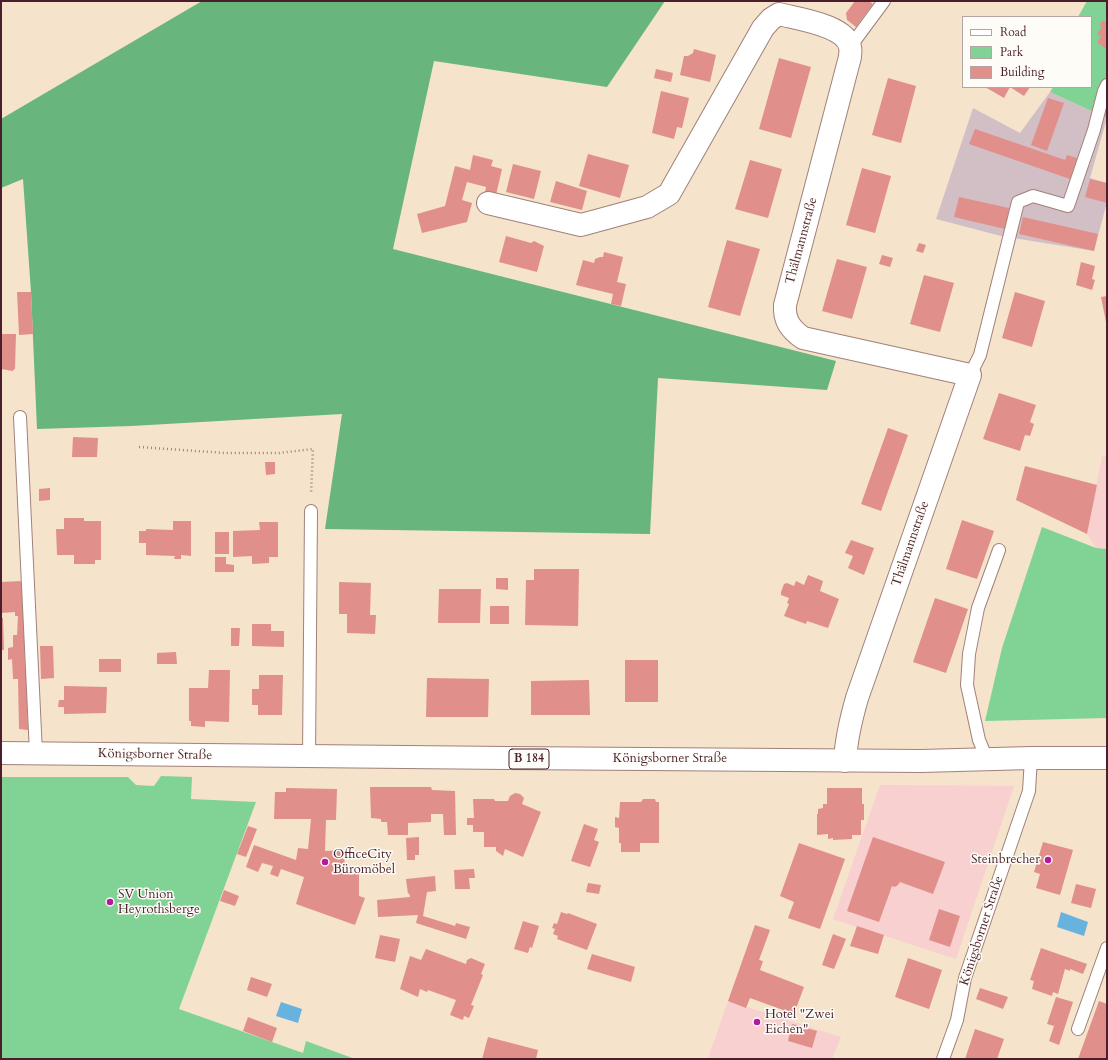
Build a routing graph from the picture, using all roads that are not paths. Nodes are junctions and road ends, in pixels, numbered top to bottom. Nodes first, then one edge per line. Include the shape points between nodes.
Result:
1 (884, 1) edge
2 (777, 8) edge
3 (850, 47) junction
4 (1107, 85) edge
5 (488, 203) dead end
6 (970, 375) junction
7 (20, 417) dead end
8 (311, 511) road end
9 (999, 550) dead end
10 (1, 753) edge
11 (36, 753) junction
12 (309, 757) junction
13 (1031, 758) junction
14 (1107, 758) edge
15 (987, 759) junction
16 (845, 761) junction
17 (1107, 948) edge
18 (1078, 1029) dead end
19 (943, 1059) edge

1 - 3 lane
2 - 3 street via 830,27 841,34
2 - 5 street via 763,28 669,194 647,207 581,225
3 - 6 street, Thälmannstraße via 850,57 784,313 793,331 803,338
4 - 6 lane via 1068,206 1033,196 1018,202 980,355
6 - 16 street, Thälmannstraße via 857,698 848,732
7 - 11 lane
8 - 12 lane
9 - 15 lane via 978,608 969,654 967,685 979,740
10 - 11 street, Königsborner Straße / B 184
11 - 12 street, Königsborner Straße / B 184
12 - 16 street, Königsborner Straße / B 184
13 - 14 street, Königsborner Straße / B 184
13 - 15 street, Königsborner Straße / B 184
13 - 19 lane, Königsborner Straße via 1029,792 965,978 957,1020
15 - 16 street, Königsborner Straße / B 184
17 - 18 lane

